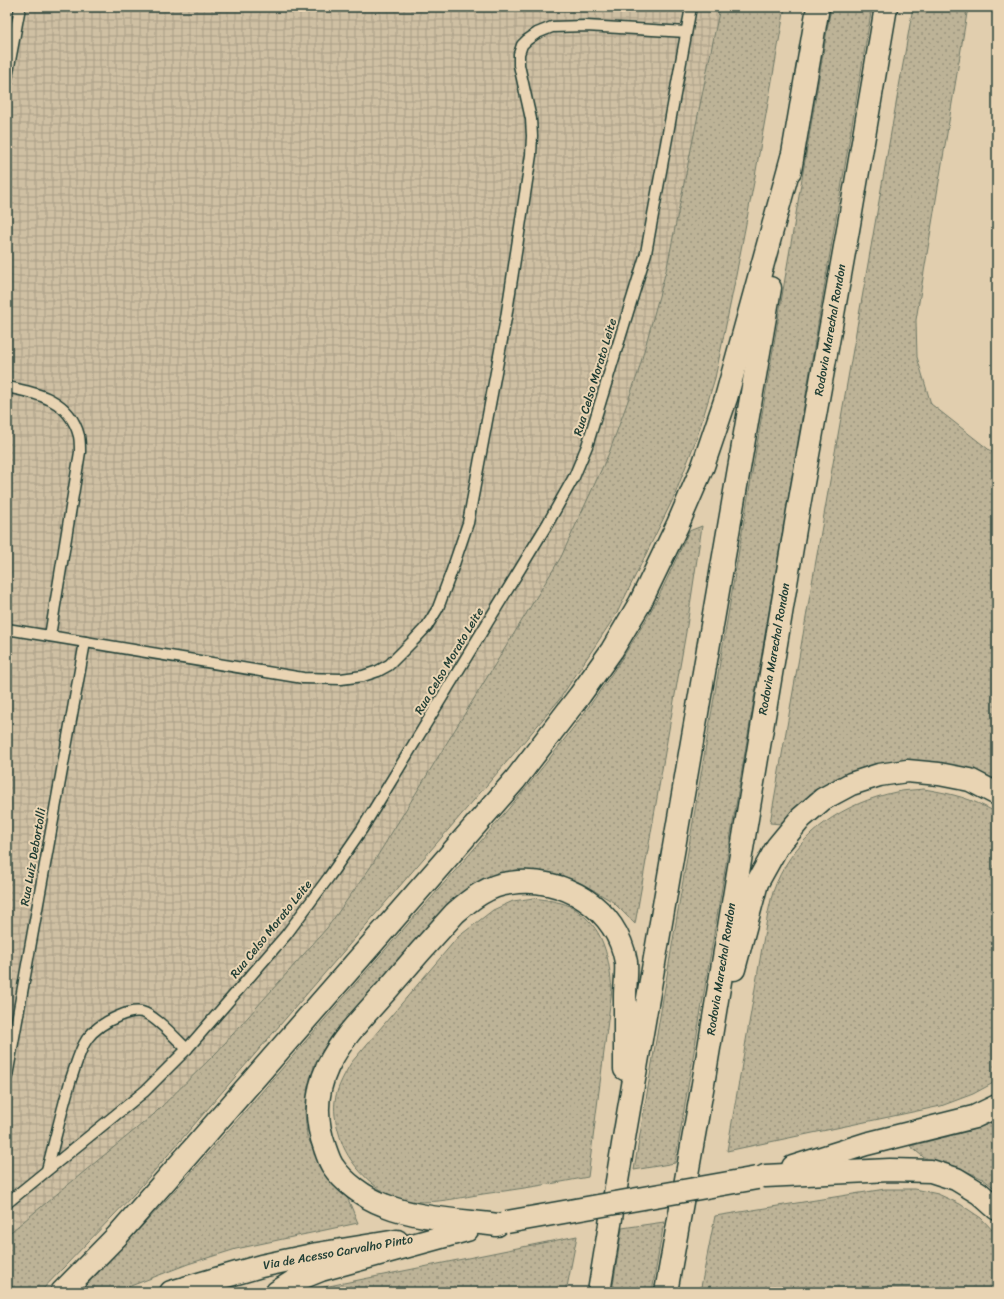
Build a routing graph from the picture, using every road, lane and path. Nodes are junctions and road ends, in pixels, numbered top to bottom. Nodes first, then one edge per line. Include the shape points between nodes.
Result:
1 (20, 7) edge
2 (690, 7) edge
3 (818, 7) edge
4 (886, 7) edge
5 (686, 32) junction
6 (7, 77) edge
7 (792, 157) junction
8 (7, 387) edge
9 (7, 629) edge
10 (50, 636) junction
11 (85, 642) junction
12 (997, 794) edge
13 (187, 1049) junction
14 (7, 1076) edge
15 (702, 1084) junction
16 (997, 1106) edge
17 (625, 1132) junction
18 (47, 1170) junction
19 (761, 1177) junction
20 (7, 1203) edge
21 (997, 1209) edge
22 (678, 1223) junction
23 (502, 1224) junction
24 (467, 1230) junction
25 (62, 1292) edge
26 (171, 1292) edge
27 (277, 1292) edge
28 (597, 1292) edge
29 (666, 1292) edge
30 (675, 1292) edge

1 - 6 lane
2 - 5 lane, Rua Celso Morato Leite
3 - 7 main road
4 - 15 main road, Rodovia Marechal Rondon via 795,526
5 - 11 lane via 586,26 552,27 537,33 522,45 519,65 531,119 531,155 506,318 468,523 438,608 427,626 396,658 378,671 363,676 341,679 303,678
5 - 13 lane, Rua Celso Morato Leite via 646,253 587,446 574,477 362,829 286,935
7 - 17 main road
7 - 25 main road via 726,398 703,466 640,603 612,650 515,780 117,1236
8 - 10 lane via 33,392 61,407 71,417 79,436 80,452
9 - 10 lane
10 - 11 lane
11 - 14 lane, Rua Luiz Debortolli
12 - 15 main road via 970,780 908,771 878,775 851,784 823,799 801,818 777,847 757,882
13 - 18 lane, Rua Celso Morato Leite via 145,1091
13 - 18 lane via 154,1018 143,1012 125,1013 98,1028 79,1053
15 - 22 main road, Rodovia Marechal Rondon
16 - 19 main road via 974,1117 866,1144
17 - 23 main road via 626,962 618,938 608,920 591,904 572,892 531,881 509,883 489,889 473,898 455,913 353,1028 335,1052 320,1084 317,1102 318,1121 331,1164 348,1184 383,1205 409,1213
17 - 28 main road
18 - 20 lane, Rua Celso Morato Leite
19 - 21 main road via 890,1170 930,1171 956,1179 979,1192
19 - 23 main road, Via de Acesso Carvalho Pinto, bridge
22 - 29 main road, Rodovia Marechal Rondon
22 - 30 main road
23 - 24 main road, Via de Acesso Carvalho Pinto
24 - 26 main road, Via de Acesso Carvalho Pinto via 268,1264
24 - 27 main road via 321,1270 294,1281

